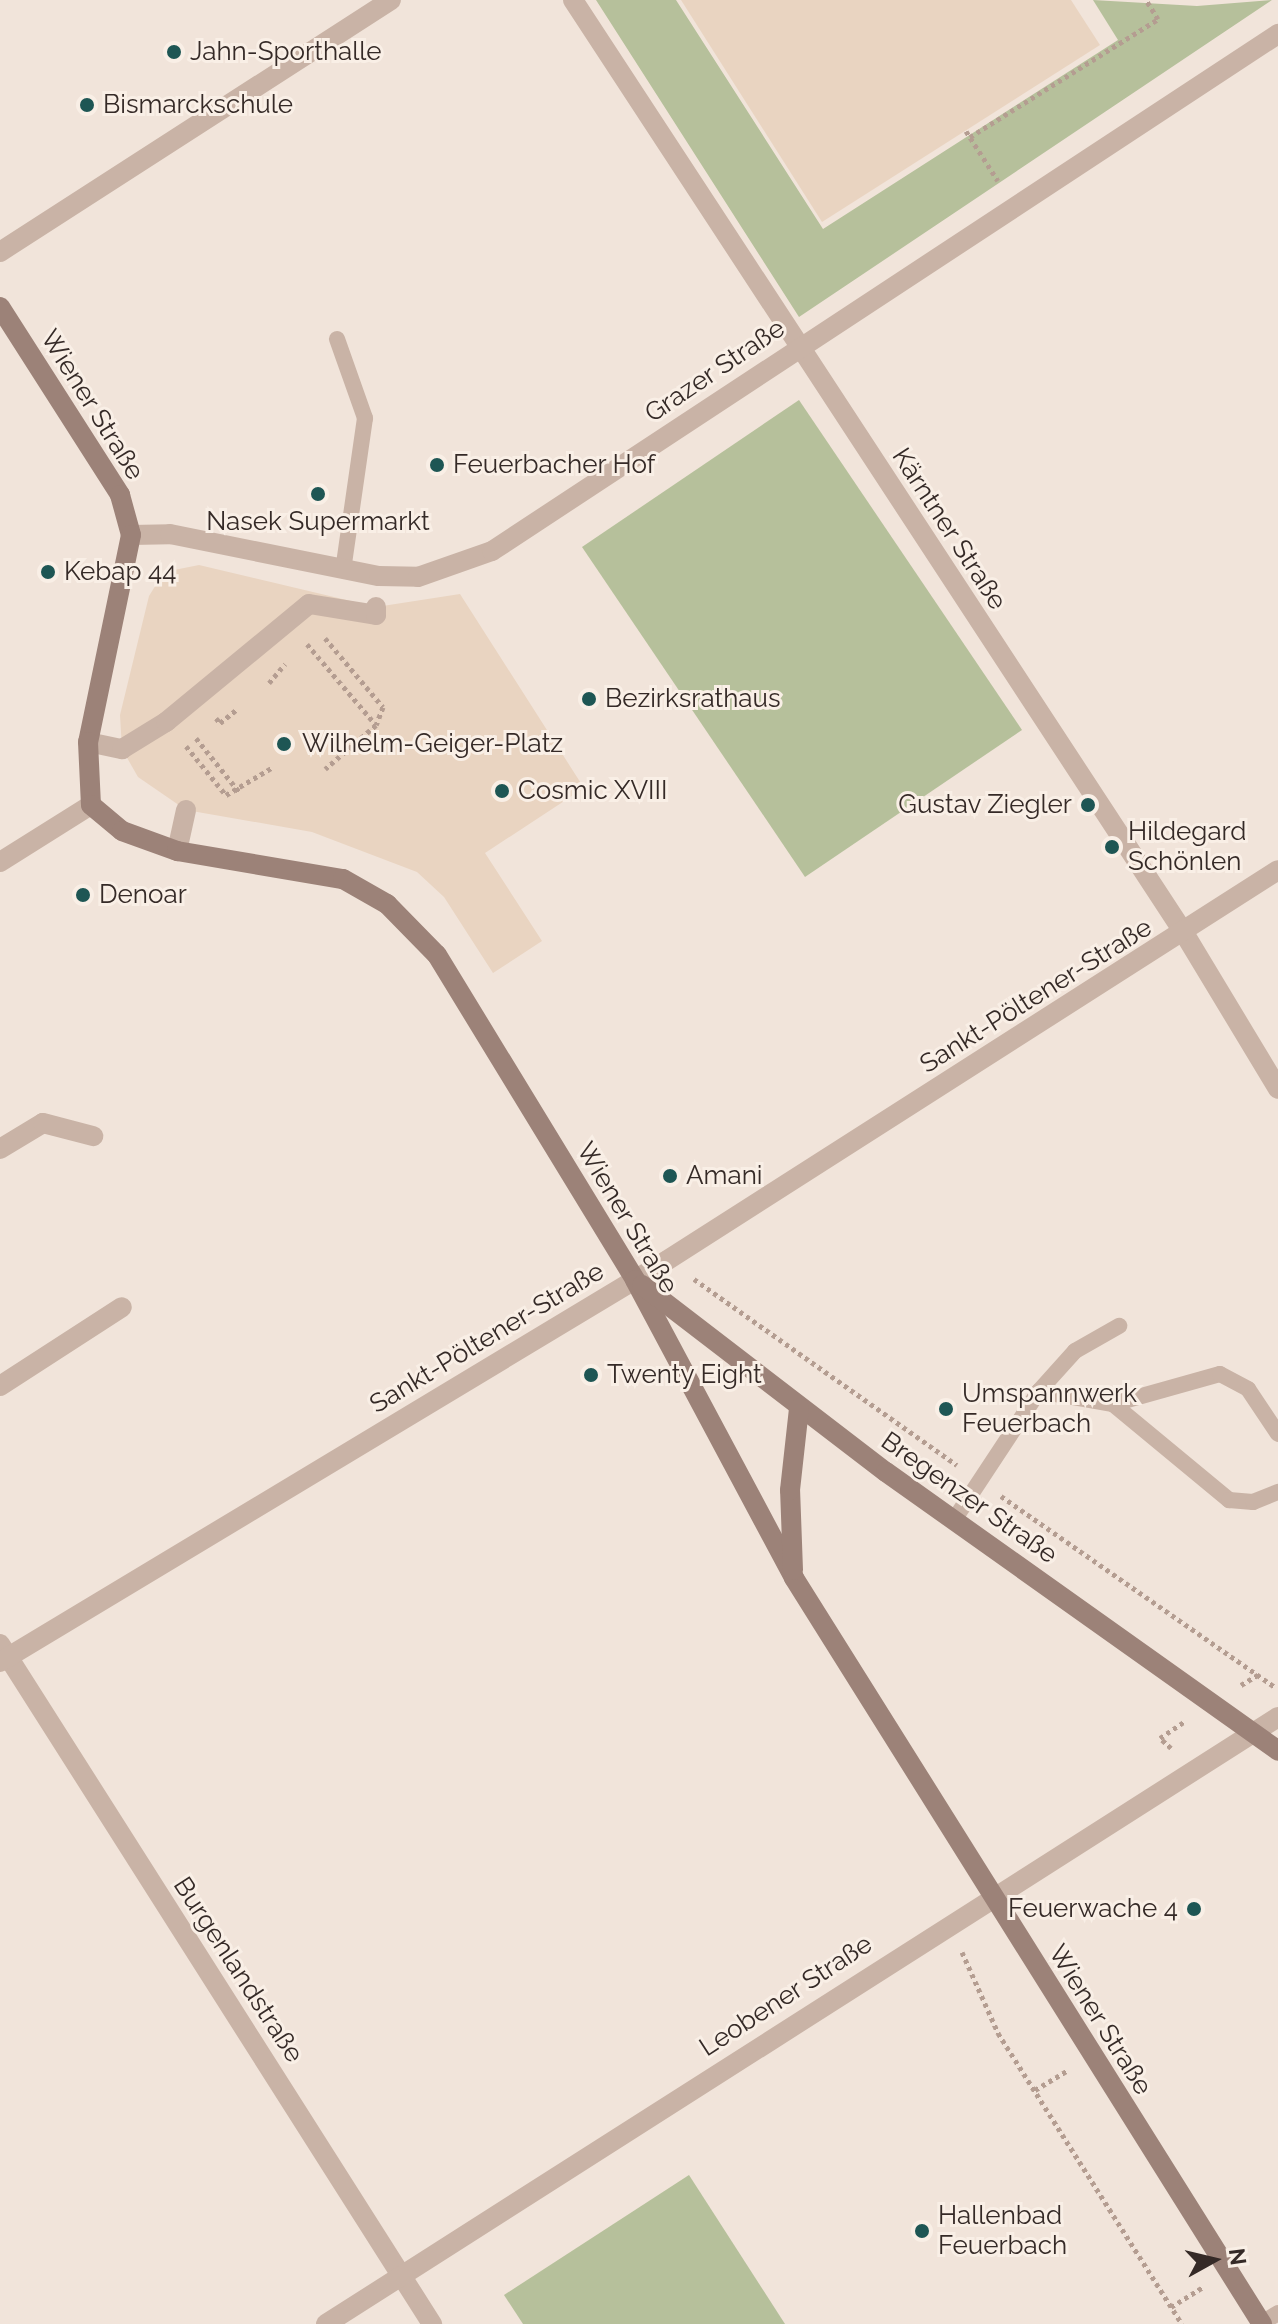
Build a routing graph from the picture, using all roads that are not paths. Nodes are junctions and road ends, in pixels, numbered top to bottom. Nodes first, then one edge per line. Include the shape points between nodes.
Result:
1 (391, 0) edge
2 (573, 0) edge
3 (1278, 34) edge
4 (0, 252) edge
5 (0, 307) edge
6 (337, 339) dead end
7 (798, 346) junction
8 (131, 535) junction
9 (343, 570) junction
10 (376, 607) dead end
11 (88, 742) junction
12 (91, 805) junction
13 (186, 810) dead end
14 (177, 851) junction
15 (0, 862) edge
16 (1278, 870) edge
17 (1184, 933) junction
18 (1278, 1089) edge
19 (93, 1136) dead end
20 (0, 1149) edge
21 (635, 1280) junction
22 (122, 1307) dead end
23 (1119, 1326) dead end
24 (0, 1386) edge
25 (1039, 1391) junction
26 (1113, 1404) junction
27 (799, 1408) junction
28 (1278, 1434) edge
29 (1278, 1492) edge
30 (954, 1520) junction
31 (794, 1578) junction
32 (2, 1654) edge
33 (1278, 1717) edge
34 (1255, 1732) junction
35 (1278, 1751) edge
36 (990, 1894) junction
37 (402, 2276) junction
38 (1278, 2313) edge
39 (326, 2324) edge
40 (432, 2324) edge
41 (1262, 2324) edge

1 - 4 street
2 - 7 street, Kärntner Straße
3 - 7 street, Grazer Straße
5 - 8 main road, Wiener Straße via 120,495
6 - 9 lane via 365,418
7 - 9 street, Grazer Straße via 492,551 418,577
7 - 17 street, Kärntner Straße
8 - 9 street, Grazer Straße via 170,534
8 - 11 main road
10 - 11 street via 376,615 309,604 300,621 175,723 122,749
11 - 12 main road
12 - 14 main road via 122,831
12 - 15 street
13 - 14 street
14 - 21 main road, Wiener Straße via 343,879 387,904 437,955
16 - 17 street, Sankt-Pöltener-Straße
17 - 18 street, Kärntner Straße
17 - 21 street, Sankt-Pöltener-Straße
19 - 20 street via 43,1123
21 - 27 main road, Bregenzer Straße
21 - 31 main road, Wiener Straße
21 - 32 street, Sankt-Pöltener-Straße
22 - 24 street
23 - 25 lane via 1075,1351
25 - 26 lane
25 - 30 lane
26 - 28 lane via 1220,1374 1248,1389
26 - 29 lane via 1229,1500 1253,1502
27 - 30 main road, Bregenzer Straße
27 - 31 main road, Wiener Straße via 790,1490
30 - 34 main road, Bregenzer Straße
31 - 36 main road, Wiener Straße
32 - 37 street, Burgenlandstraße
33 - 34 street, Leobener Straße
34 - 35 main road, Bregenzer Straße
34 - 36 street, Leobener Straße
36 - 37 street, Leobener Straße
36 - 41 main road, Wiener Straße
37 - 39 street, Leobener Straße
37 - 40 street, Burgenlandstraße
38 - 41 lane

